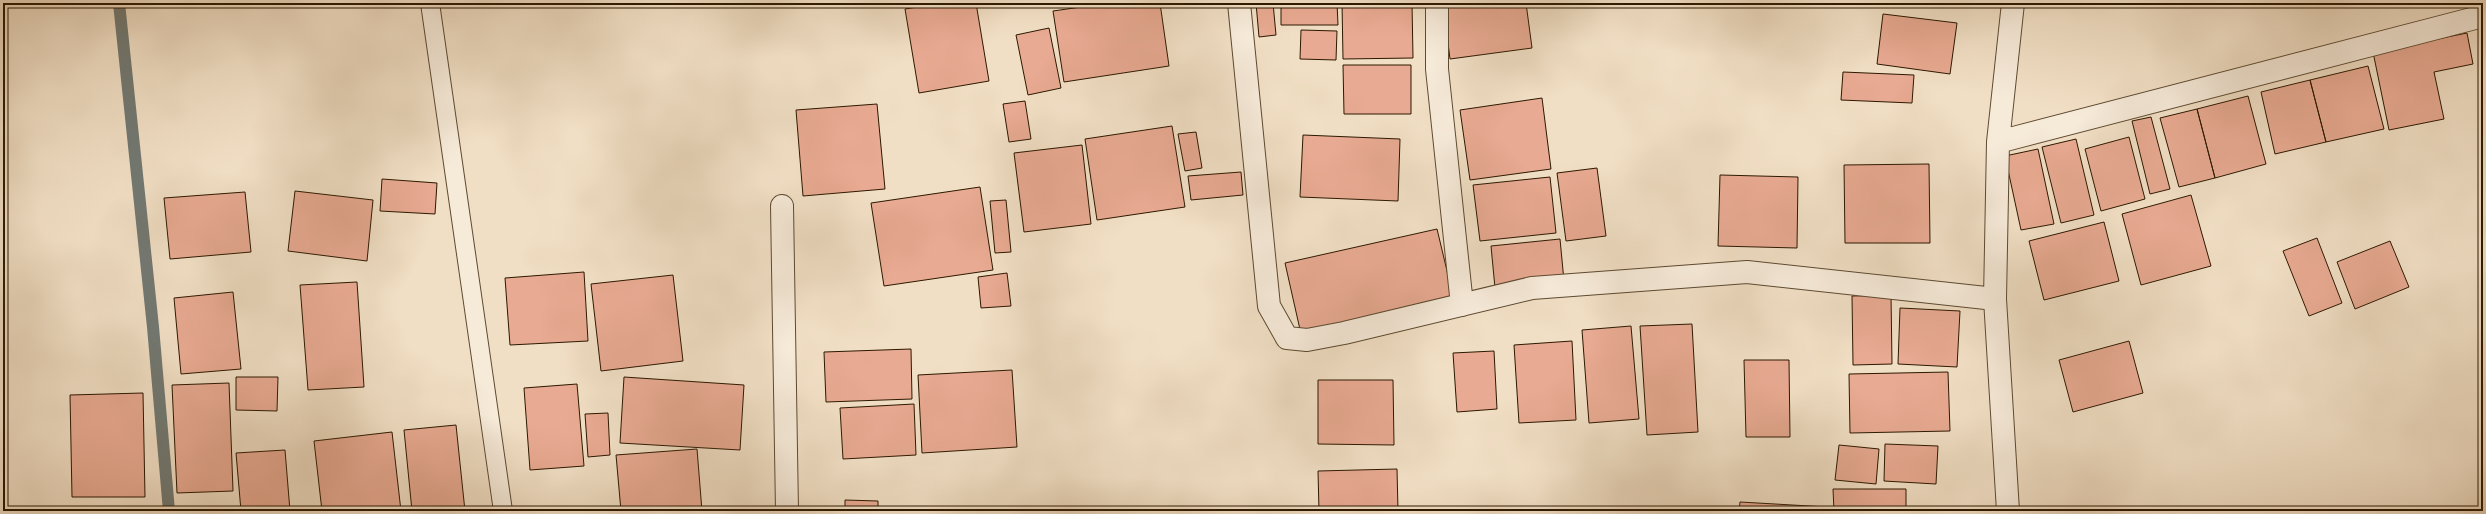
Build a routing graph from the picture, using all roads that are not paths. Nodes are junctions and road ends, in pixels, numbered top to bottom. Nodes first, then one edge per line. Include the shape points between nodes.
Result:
1 (430, 3) edge
2 (1239, 3) edge
3 (1437, 3) edge
4 (2013, 3) edge
5 (2483, 16) edge
6 (1998, 142) junction
7 (782, 206) dead end
8 (1995, 299) junction
9 (1462, 305) junction
10 (503, 511) edge
11 (787, 511) edge
12 (2008, 511) edge

1 - 10 lane
2 - 9 street via 1269,306 1287,338 1307,340
3 - 9 street via 1437,69
4 - 6 street
5 - 6 street
6 - 8 street
7 - 11 street
8 - 9 street via 1747,272 1532,288
8 - 12 street

